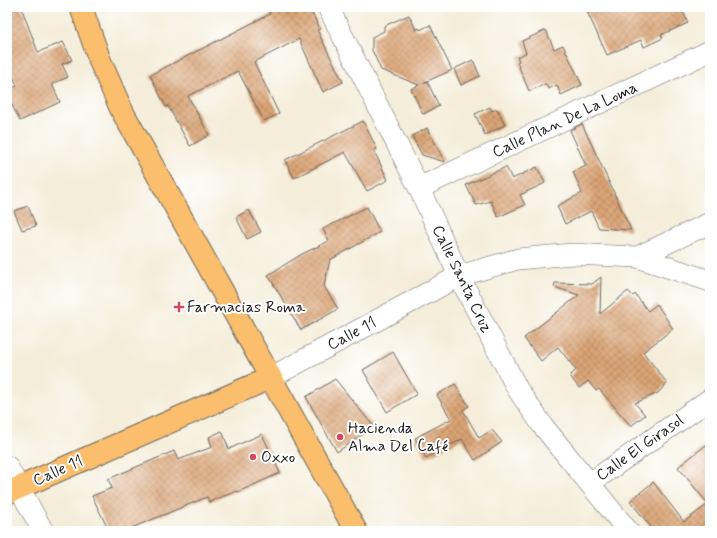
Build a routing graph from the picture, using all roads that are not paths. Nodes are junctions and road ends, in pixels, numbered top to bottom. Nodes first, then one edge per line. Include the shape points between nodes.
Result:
1 (81, 7) edge
2 (336, 9) edge
3 (710, 51) edge
4 (419, 188) junction
5 (710, 223) edge
6 (637, 257) junction
7 (459, 276) junction
8 (710, 281) edge
9 (270, 378) junction
10 (710, 399) edge
11 (7, 466) edge
12 (590, 483) junction
13 (13, 490) edge
14 (43, 531) edge
15 (356, 531) edge
16 (628, 531) edge

1 - 9 main road via 100,61 122,111
2 - 4 street, Calle Santa Cruz
3 - 4 street, Calle Plan De La Loma
4 - 7 street, Calle Santa Cruz
5 - 6 street
6 - 7 street, Calle 11 via 572,254 518,258
6 - 8 street, Calle 11
7 - 9 street, Calle 11
7 - 12 street, Calle Santa Cruz via 518,390 543,426
9 - 13 main road, Calle 11
9 - 15 main road
10 - 12 street, Calle El Girasol
11 - 13 street
12 - 16 street, Calle Santa Cruz
13 - 14 street

